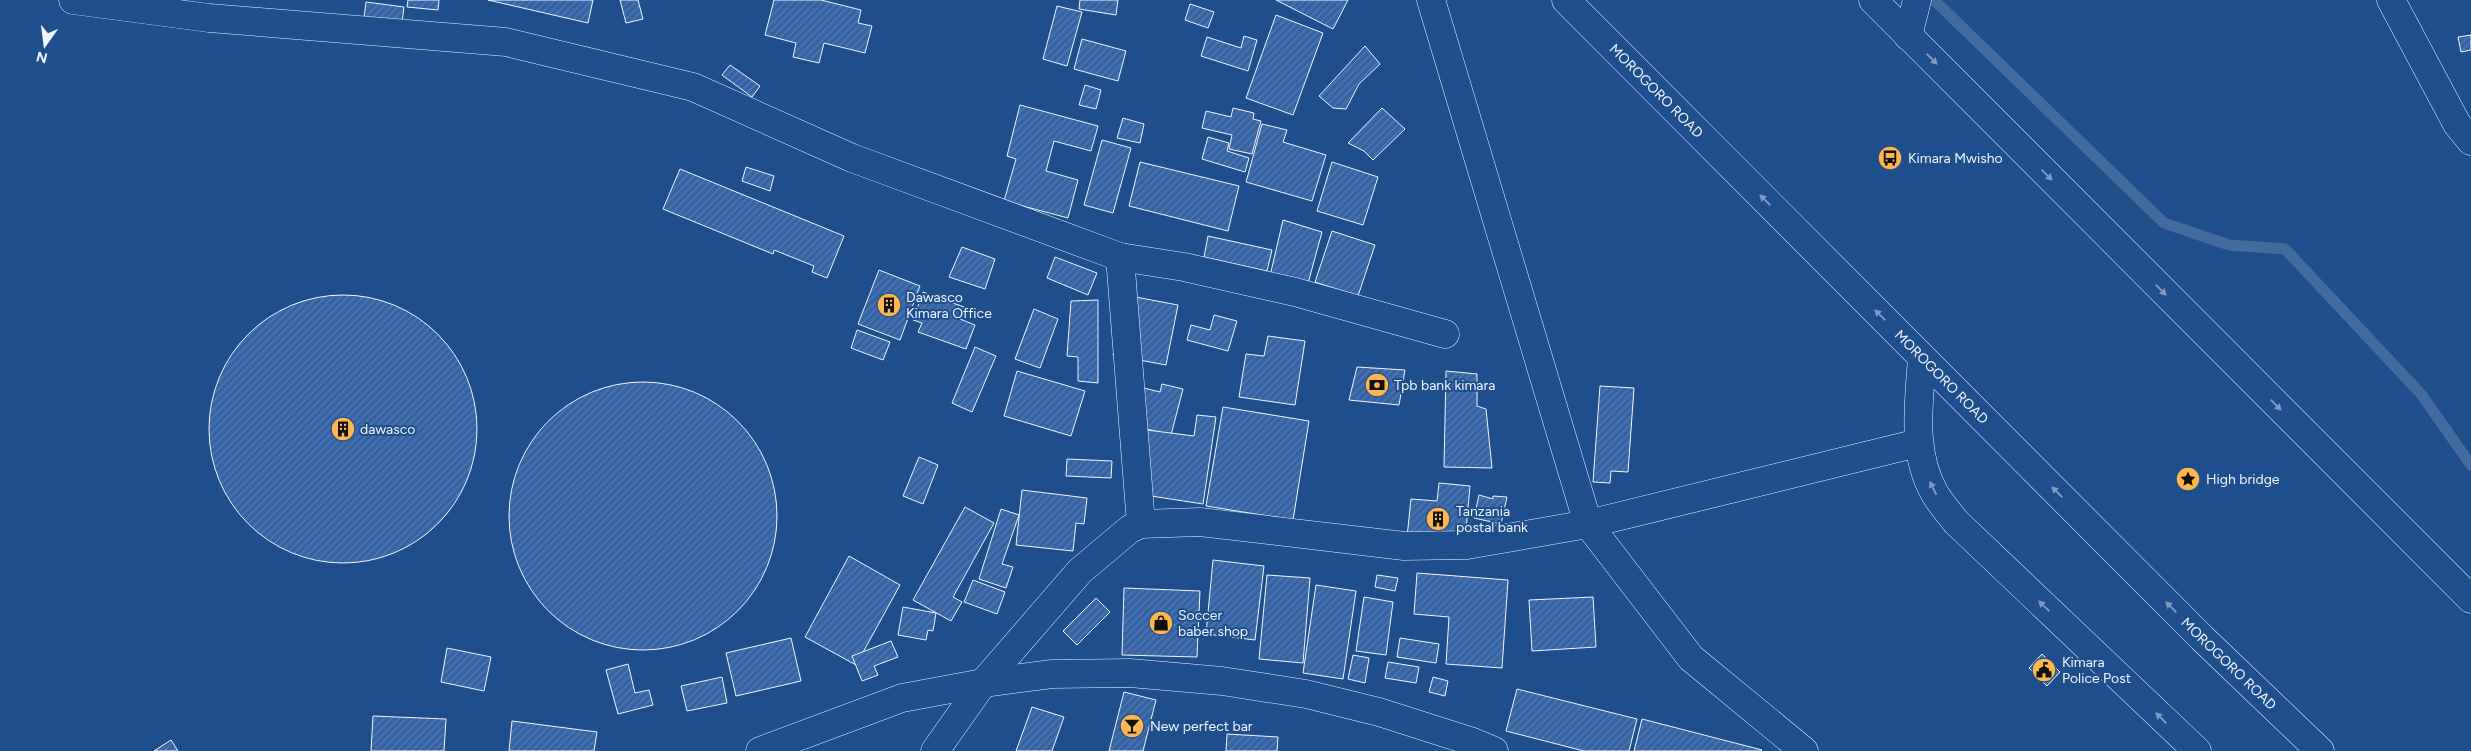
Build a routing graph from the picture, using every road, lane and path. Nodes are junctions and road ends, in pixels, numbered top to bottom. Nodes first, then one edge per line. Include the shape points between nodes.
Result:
1 (1431, 0) edge
2 (1566, 0) edge
3 (1873, 0) edge
4 (1917, 0) edge
5 (2391, 0) edge
6 (78, 1) edge
7 (1908, 36) junction
8 (2471, 141) edge
9 (1120, 257) junction
10 (1445, 334) dead end
11 (1922, 358) junction
12 (1918, 443) junction
13 (1141, 524) junction
14 (1588, 524) junction
15 (2471, 599) edge
16 (983, 682) junction
17 (760, 751) edge
18 (935, 751) edge
19 (1494, 751) edge
20 (1804, 751) edge
21 (2197, 751) edge
22 (2320, 751) edge

1 - 14 main road
11 -> 2 main road, MOROGORO ROAD
3 - 7 main road
4 - 7 main road
5 - 8 main road via 2457,124
6 - 9 main road via 209,18 506,42 693,87 852,158
7 -> 15 main road
9 - 10 main road via 1184,267 1295,292
9 - 13 main road
11 - 12 main road
22 -> 11 main road, MOROGORO ROAD via 2202,638
12 - 14 main road
21 -> 12 main road via 1956,522 1936,496
13 - 14 main road via 1200,522 1404,546 1467,545
13 - 16 main road via 1130,529 1080,571
14 - 20 main road via 1691,658
16 - 17 main road via 902,698
16 - 18 main road
16 - 19 main road via 1052,674 1130,673 1222,681 1342,703

